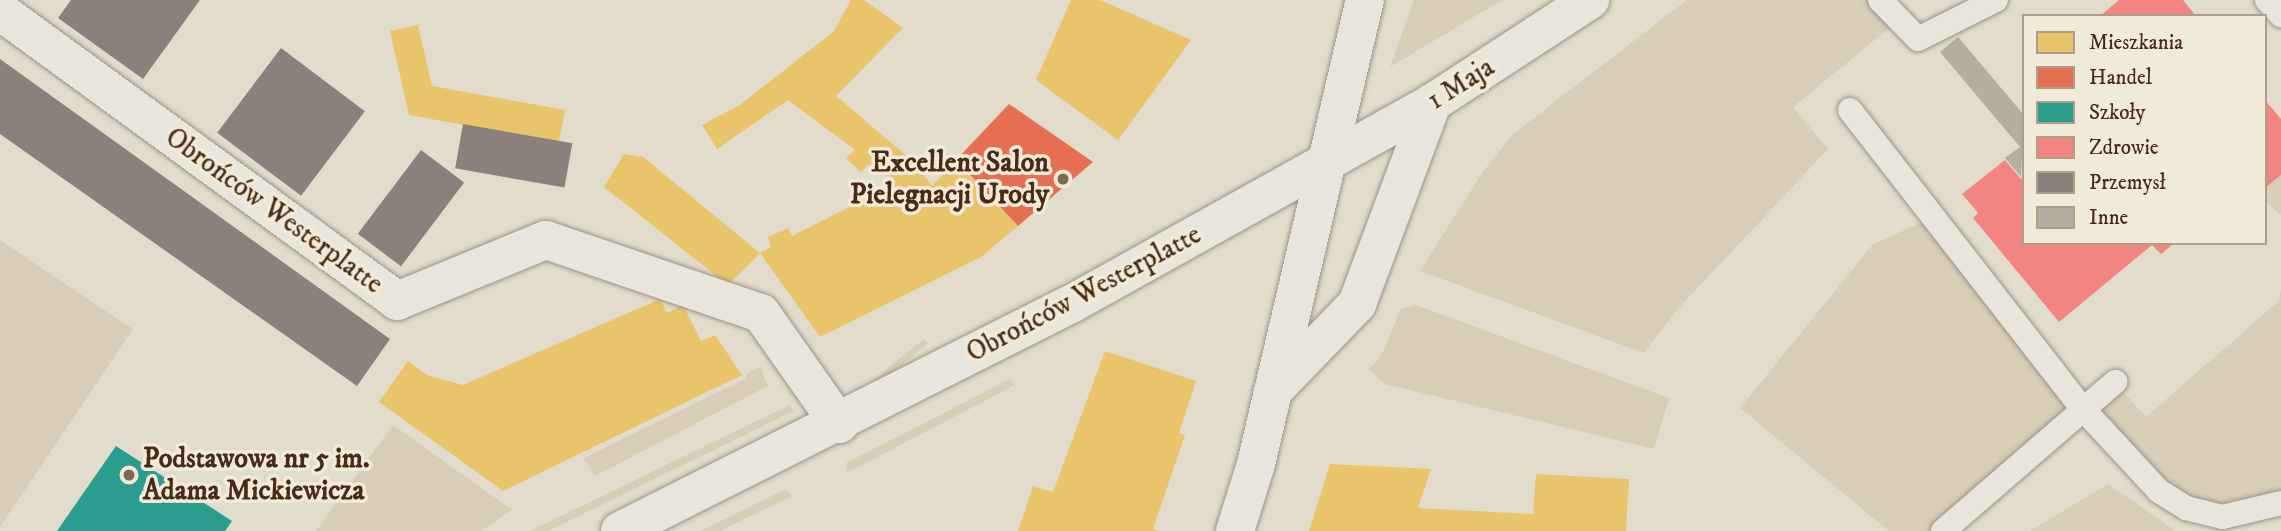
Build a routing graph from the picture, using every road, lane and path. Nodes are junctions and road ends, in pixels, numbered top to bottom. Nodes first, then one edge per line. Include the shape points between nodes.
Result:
1 (1880, 0) edge
2 (1996, 0) edge
3 (2267, 0) edge
4 (1588, 1) edge
5 (1356, 3) edge
6 (0, 11) edge
7 (2281, 15) edge
8 (1432, 103) junction
9 (1850, 110) dead end
10 (1327, 160) junction
11 (2115, 382) dead end
12 (1271, 393) junction
13 (2083, 409) junction
14 (839, 424) junction
15 (2281, 503) edge
16 (621, 531) edge
17 (1235, 531) edge
18 (1943, 531) edge

1 - 2 lane via 1918,39
3 - 7 lane
4 - 8 street, 1 Maja
5 - 10 street
6 - 14 street, Obrońców Westerplatte via 397,301 546,240 761,313
8 - 10 street, 1 Maja
8 - 12 street via 1357,304
9 - 13 lane
10 - 12 street
10 - 14 street, Obrońców Westerplatte via 1073,303
11 - 13 lane
12 - 17 street
13 - 15 lane via 2159,491 2186,508 2222,517
13 - 18 lane
14 - 16 street, Obrońców Westerplatte

